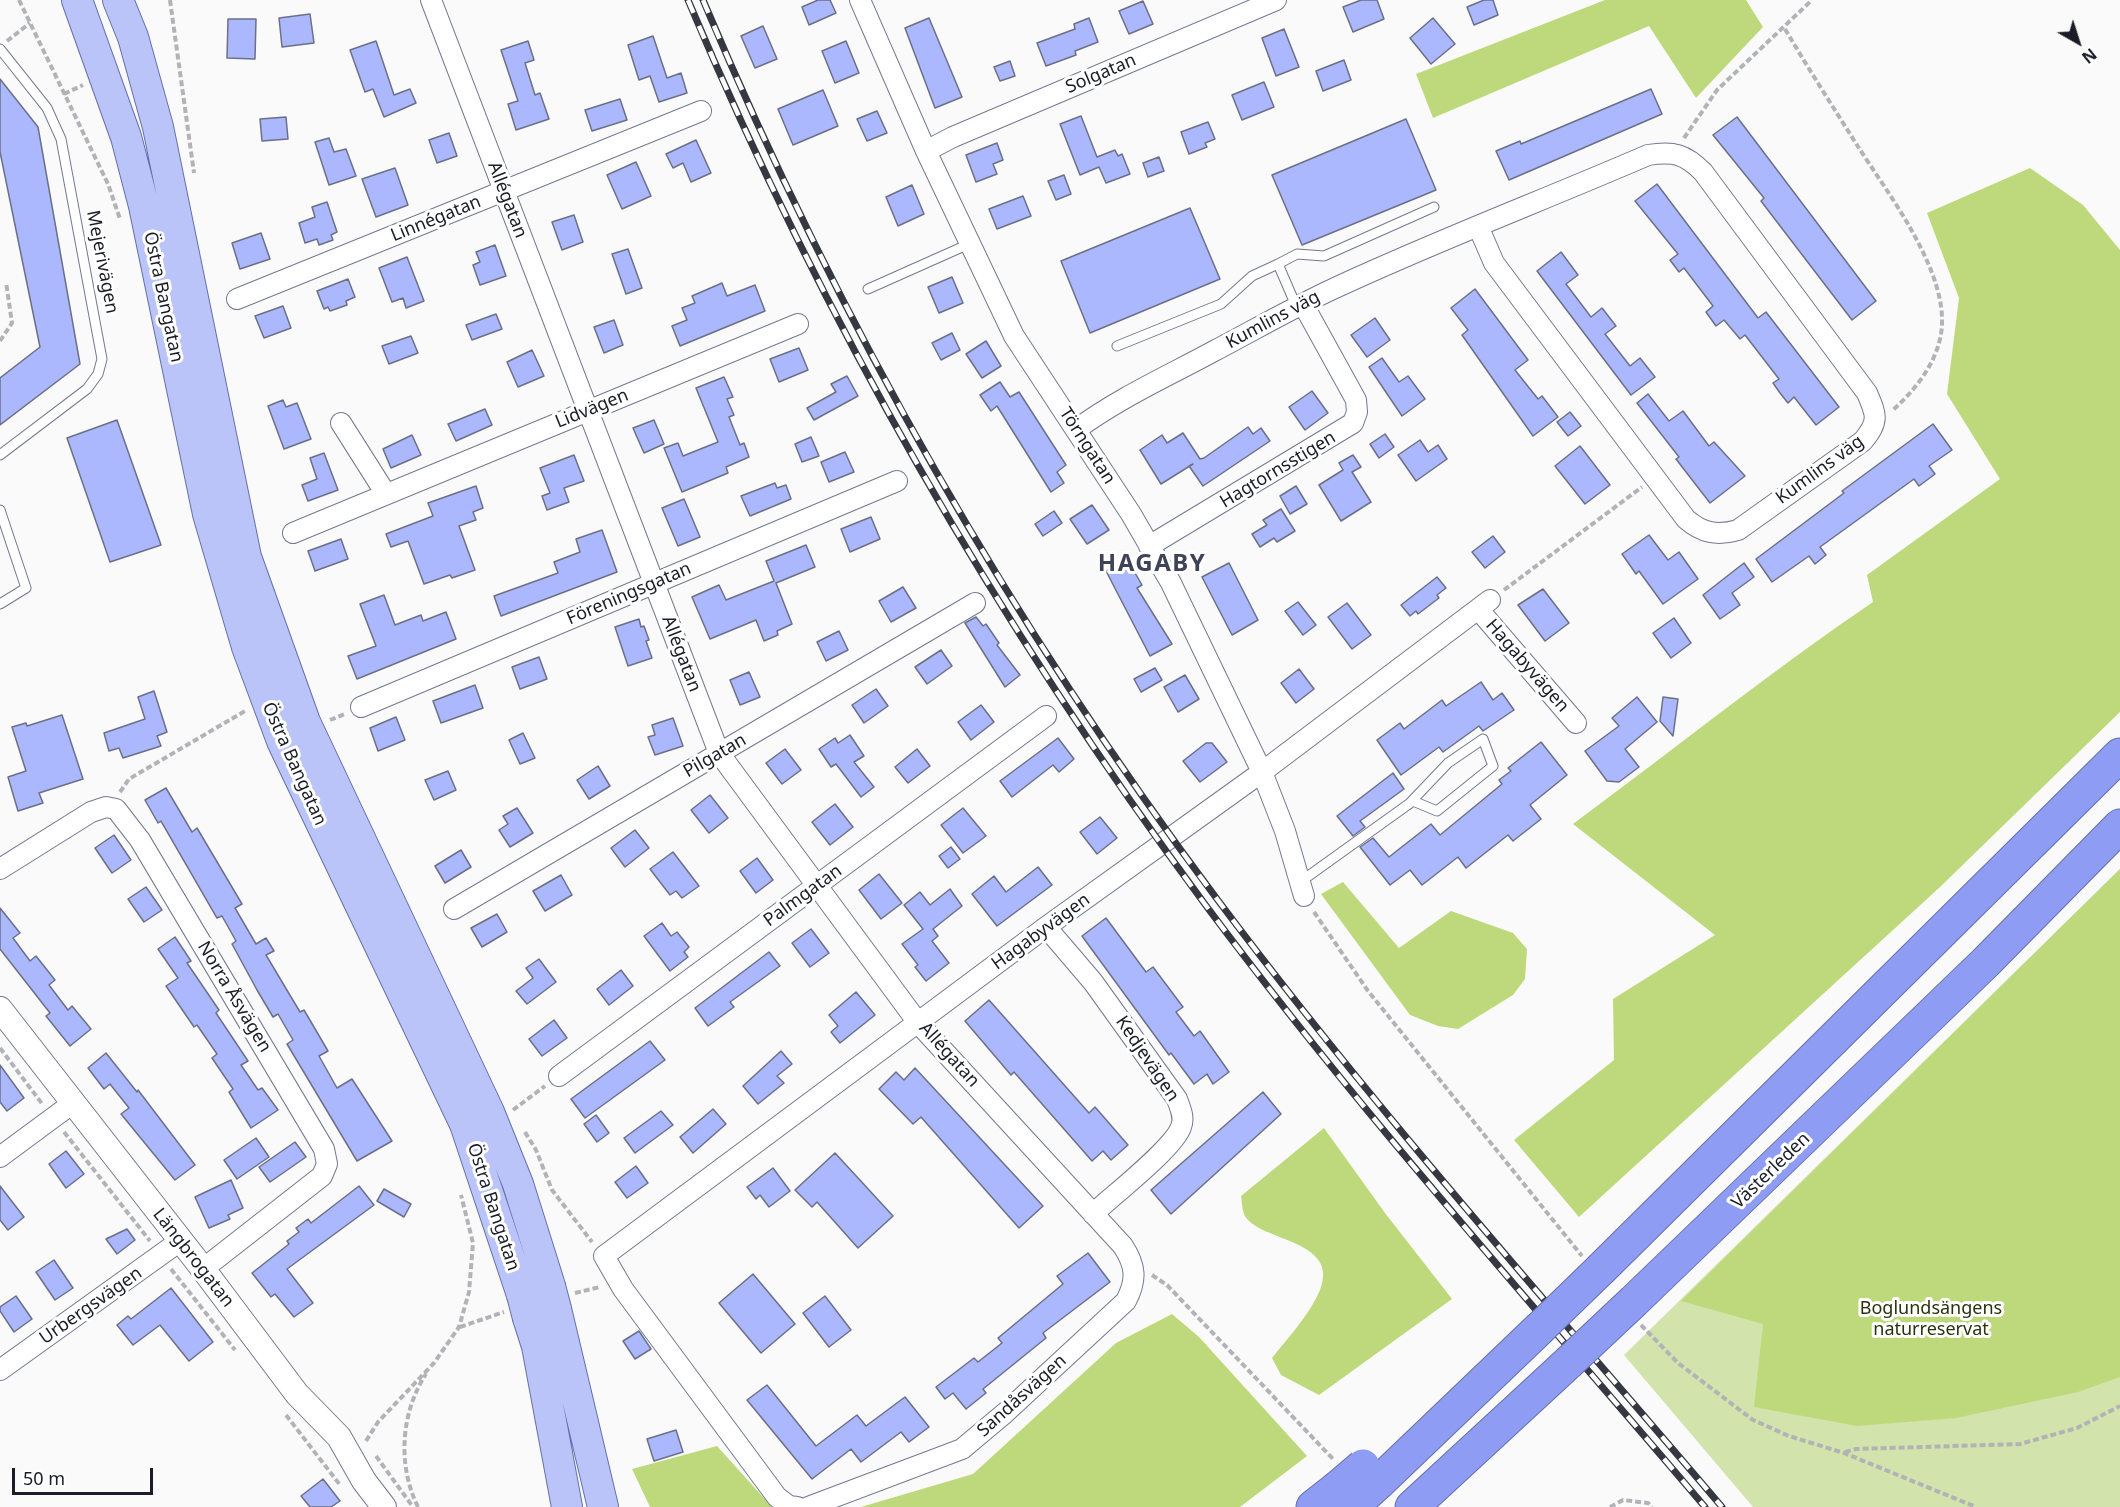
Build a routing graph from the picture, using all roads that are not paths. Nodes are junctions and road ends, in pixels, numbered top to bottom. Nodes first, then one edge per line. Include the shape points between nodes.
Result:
1 (77, 0) edge
2 (118, 0) edge
3 (431, 0) edge
4 (860, 0) edge
5 (1276, 0) edge
6 (0, 48) edge
7 (701, 111) dead end
8 (926, 151) junction
9 (504, 190) junction
10 (1434, 207) dead end
11 (1478, 226) junction
12 (969, 244) junction
13 (1278, 264) junction
14 (868, 289) dead end
15 (237, 299) dead end
16 (1300, 306) junction
17 (798, 324) dead end
18 (1117, 346) dead end
19 (588, 411) junction
20 (341, 423) dead end
21 (1077, 429) junction
22 (0, 455) edge
23 (897, 481) dead end
24 (386, 494) junction
25 (0, 510) edge
26 (293, 533) dead end
27 (1149, 546) junction
28 (653, 583) junction
29 (975, 603) dead end
30 (0, 604) edge
31 (362, 707) dead end
32 (1046, 716) dead end
33 (1576, 723) dead end
34 (719, 753) junction
35 (2120, 755) edge
36 (1262, 772) junction
37 (1408, 805) junction
38 (2120, 826) edge
39 (0, 868) edge
40 (814, 885) junction
41 (1302, 889) joint
42 (454, 909) dead end
43 (1047, 927) junction
44 (0, 1009) edge
45 (919, 1024) junction
46 (559, 1076) road end
47 (73, 1103) junction
48 (0, 1157) edge
49 (1093, 1214) junction
50 (180, 1241) junction
51 (203, 1269) junction
52 (539, 1302) junction
53 (1568, 1363) junction
54 (0, 1370) edge
55 (1347, 1486) edge
56 (384, 1507) edge
57 (567, 1507) edge
58 (603, 1507) edge
59 (797, 1507) edge
60 (808, 1507) edge
61 (1412, 1507) edge
62 (1444, 1507) edge

1 - 52 main road, Östra Bangatan via 126,137 208,514 247,647 282,741 465,1124
2 - 52 main road, Östra Bangatan via 133,37 158,127 246,557 305,722 489,1112 518,1184
3 - 9 street, Allégatan
4 - 8 street, Törngatan
5 - 8 street, Solgatan via 953,136
6 - 22 lane, Mejerivägen via 47,108 61,139 102,358 98,374 87,389
7 - 9 street, Linnégatan
8 - 12 street, Törngatan
9 - 15 street, Linnégatan
9 - 19 street, Allégatan
10 - 13 lane via 1324,256 1297,254
11 - 11 street, Kumlins väg via 1494,263 1695,527 1722,534 1738,530 1863,441 1873,429 1876,413 1867,393 1703,172 1688,158 1665,153 1648,156
11 - 16 street, Kumlins väg
12 - 14 lane
12 - 21 street, Törngatan via 1014,336
13 - 16 lane
13 - 18 lane via 1252,276 1221,304
16 - 21 street, Kumlins väg via 1116,404
16 - 27 street, Hagtornsstigen via 1356,400 1353,423
17 - 19 street, Lidvägen
19 - 24 street, Lidvägen
19 - 28 street, Allégatan
20 - 24 street
21 - 27 street, Törngatan
23 - 28 street, Föreningsgatan
24 - 26 street, Lidvägen
25 - 30 lane via 26,588
27 - 36 street, Törngatan via 1171,583
28 - 31 street, Föreningsgatan
28 - 34 street, Allégatan
29 - 34 street, Pilgatan
32 - 40 street, Palmgatan
33 - 36 street, Hagabyvägen via 1484,604
34 - 40 street, Allégatan
34 - 42 street, Pilgatan
35 - 55 highway, bridge via 1446,1420 1408,1429
36 - 41 street, Törngatan
36 - 43 street, Hagabyvägen
37 - 37 lane via 1413,801 1437,811 1493,766 1483,739 1448,763
37 - 41 lane
38 - 53 highway, Västerleden, bridge via 1978,970
39 - 51 street, Norra Åsvägen via 91,812 116,809 140,840 324,1149 327,1164 322,1176
40 - 45 street, Allégatan
40 - 46 street, Palmgatan
43 - 45 street, Hagabyvägen
43 - 49 street, Kedjevägen via 1093,982 1177,1099 1182,1113 1181,1127 1170,1143
44 - 47 street, Längbrogatan
45 - 49 street, Allégatan
45 - 59 street, Hagabyvägen via 605,1256 623,1289 777,1497
47 - 48 street
47 - 50 street, Längbrogatan
49 - 60 street, Sandåsvägen via 1130,1258 1134,1286 1126,1301 962,1449
50 - 51 street, Längbrogatan
50 - 54 street, Urbergsvägen
51 - 56 street, Längbrogatan via 297,1394 339,1437
52 - 57 main road, Östra Bangatan via 537,1346
52 - 58 main road, Östra Bangatan
53 - 61 highway, Västerleden
53 - 62 highway via 1558,1385

